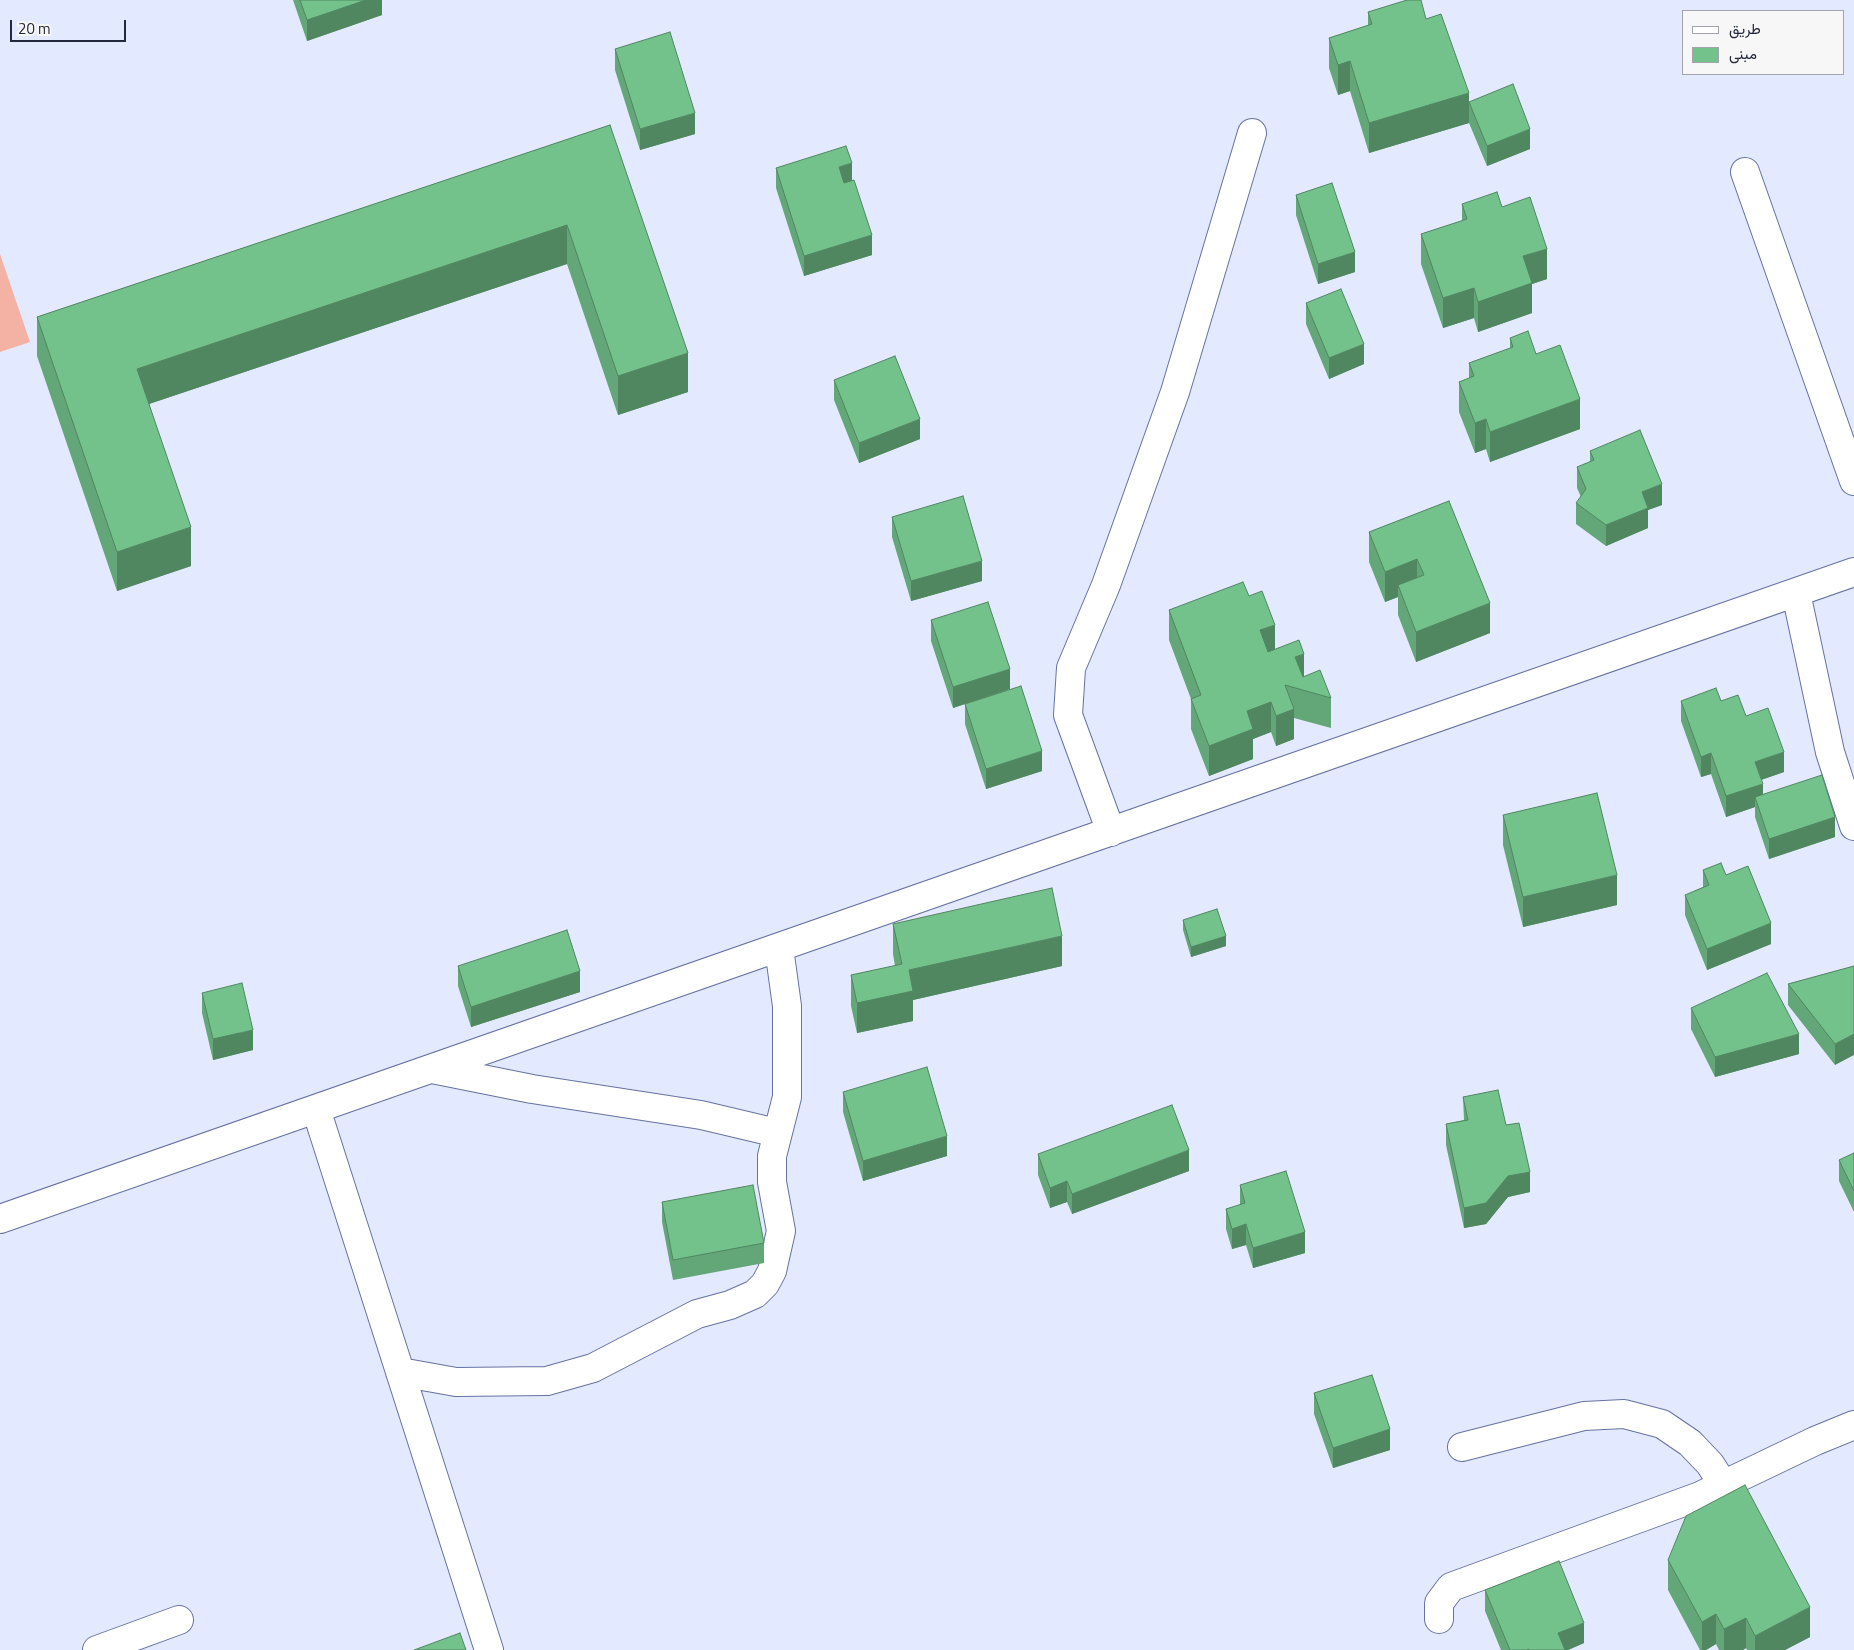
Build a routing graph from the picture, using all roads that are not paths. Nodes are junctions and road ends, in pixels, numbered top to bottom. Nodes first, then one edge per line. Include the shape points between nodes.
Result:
1 (1252, 133) dead end
2 (1745, 172) dead end
3 (1854, 481) edge
4 (1854, 572) edge
5 (1796, 593) junction
6 (1854, 826) edge
7 (1111, 832) junction
8 (779, 948) junction
9 (432, 1069) junction
10 (316, 1109) junction
11 (777, 1133) junction
12 (0, 1219) edge
13 (400, 1372) junction
14 (1854, 1425) edge
15 (1462, 1447) dead end
16 (1723, 1484) junction
17 (1439, 1619) dead end
18 (179, 1620) dead end
19 (97, 1650) edge
20 (490, 1650) edge

1 - 7 street via 1175,392 1106,586 1071,668 1068,715
2 - 3 street
4 - 5 street
5 - 6 street via 1830,752
5 - 7 street
7 - 8 street
8 - 9 street
8 - 11 street via 787,1006 789,1056 787,1097
9 - 10 street
9 - 11 street via 532,1089 702,1115
10 - 12 street
10 - 13 street
11 - 13 street via 772,1156 772,1182 781,1230 772,1271 755,1294 697,1314 593,1368 548,1381 456,1382
13 - 20 street
14 - 16 street
15 - 16 street via 1584,1416 1624,1414 1662,1424 1690,1443
16 - 17 street via 1700,1496 1451,1587 1439,1603
18 - 19 street

